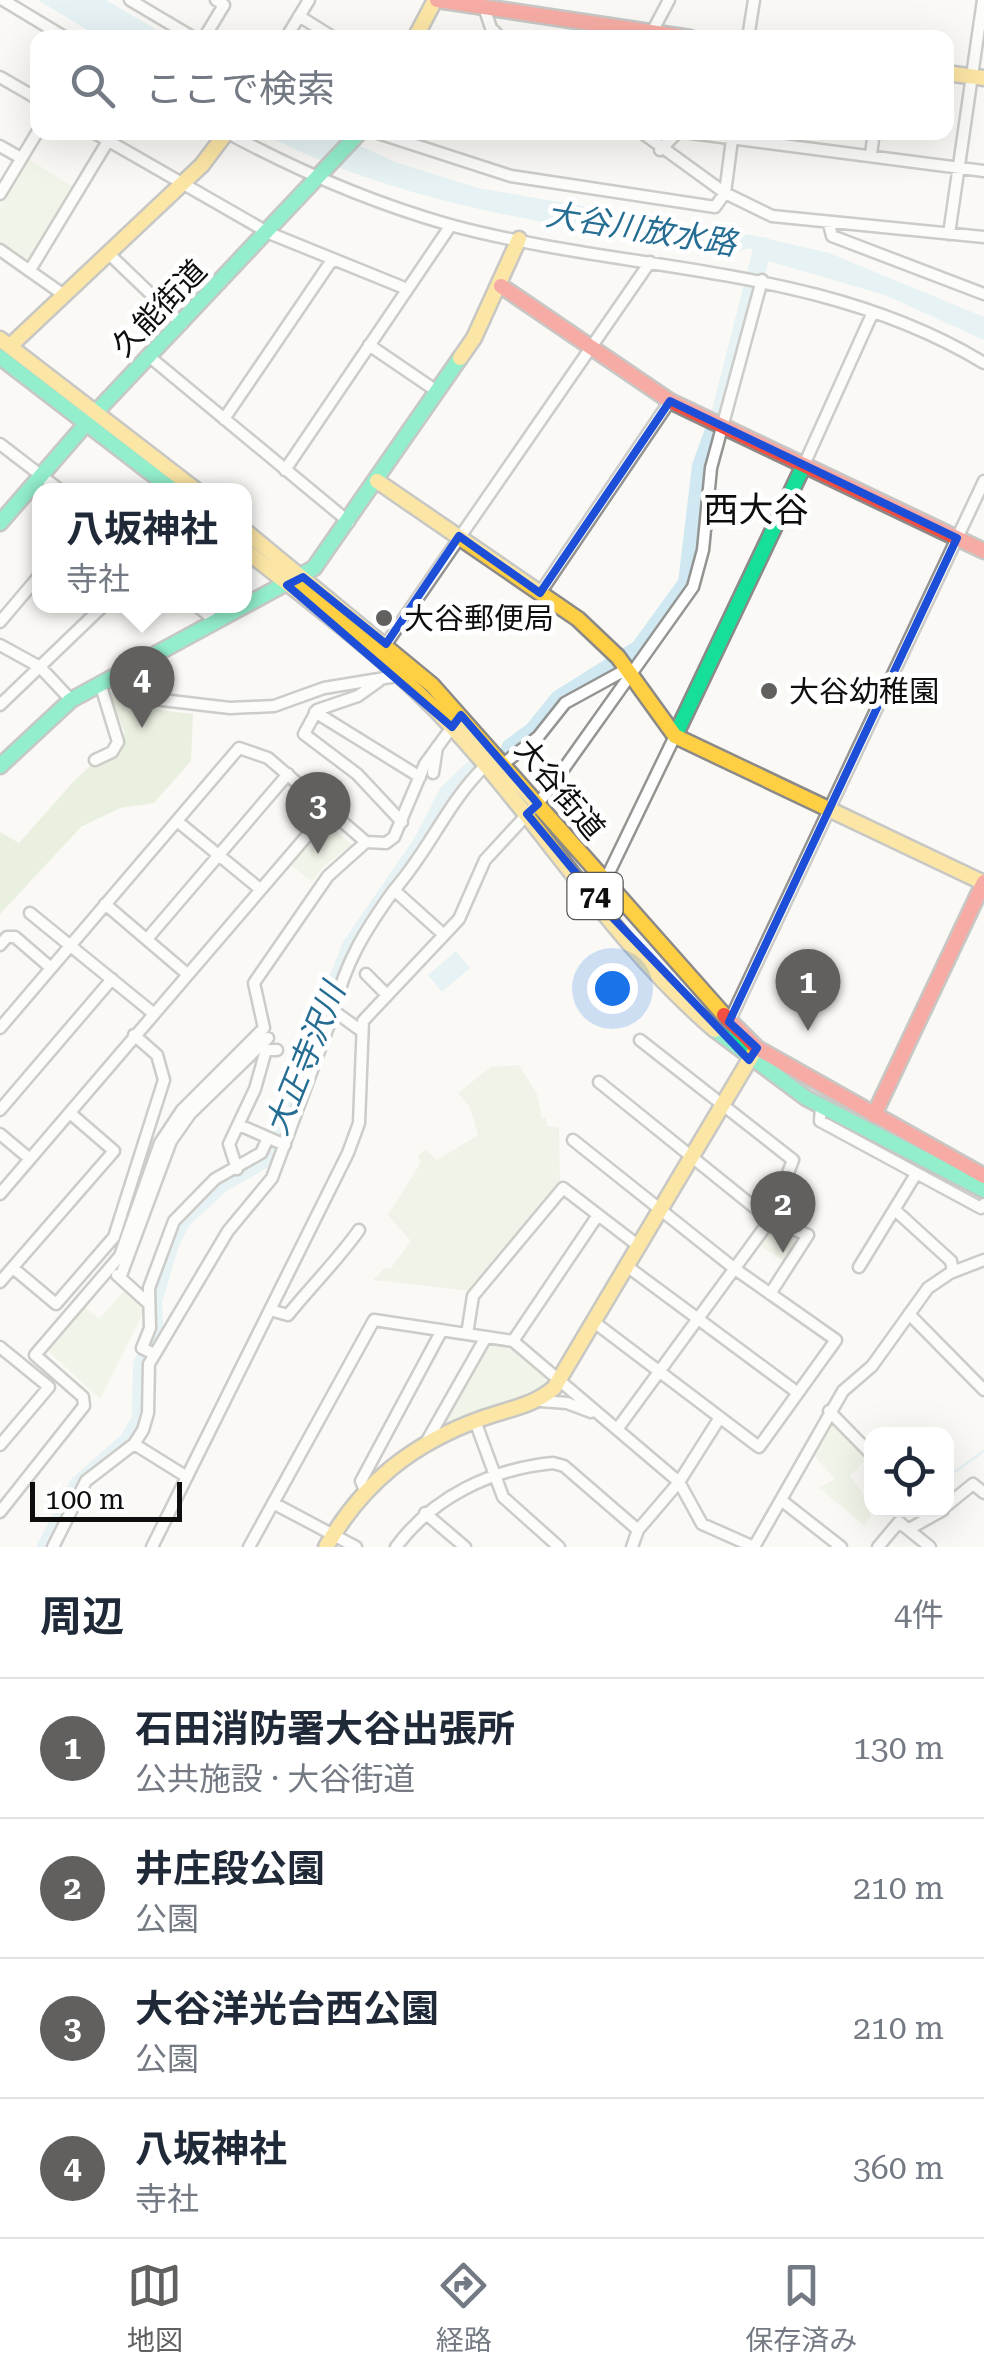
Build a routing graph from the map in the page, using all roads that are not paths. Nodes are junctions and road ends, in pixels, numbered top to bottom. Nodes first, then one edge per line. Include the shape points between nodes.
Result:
1 (3, 0) edge
2 (130, 0) edge
3 (216, 0) edge
4 (309, 0) edge
5 (436, 0) edge
6 (670, 0) edge
7 (754, 0) edge
8 (984, 0) edge
9 (484, 7) junction
10 (299, 16) junction
11 (53, 30) edge
12 (181, 30) edge
13 (209, 30) edge
14 (291, 30) edge
15 (321, 30) edge
16 (419, 30) edge
17 (493, 30) edge
18 (626, 30) edge
19 (653, 30) edge
20 (749, 30) edge
21 (0, 77) edge
22 (978, 77) edge
23 (30, 95) edge
24 (33, 140) edge
25 (220, 140) edge
26 (241, 140) edge
27 (353, 140) edge
28 (397, 140) edge
29 (649, 140) edge
30 (672, 140) edge
31 (732, 140) edge
32 (764, 140) edge
33 (873, 140) edge
34 (108, 141) joint
35 (0, 146) edge
36 (660, 150) junction
37 (871, 154) junction
38 (22, 158) junction
39 (958, 167) junction
40 (984, 171) edge
41 (322, 178) junction
42 (182, 184) junction
43 (725, 193) junction
44 (0, 194) edge
45 (451, 224) junction
46 (829, 224) junction
47 (268, 233) junction
48 (949, 234) junction
49 (984, 237) edge
50 (519, 240) junction
51 (0, 250) edge
52 (108, 254) junction
53 (332, 260) junction
54 (650, 262) junction
55 (30, 270) junction
56 (758, 279) junction
57 (500, 286) junction
58 (408, 289) junction
59 (984, 294) edge
60 (64, 295) junction
61 (873, 312) junction
62 (182, 324) junction
63 (369, 346) junction
64 (589, 346) junction
65 (2, 351) edge
66 (150, 358) junction
67 (984, 363) edge
68 (438, 392) junction
69 (670, 401) junction
70 (93, 416) junction
71 (224, 419) junction
72 (719, 424) junction
73 (0, 444) edge
74 (803, 467) junction
75 (286, 470) junction
76 (41, 475) junction
77 (984, 481) edge
78 (377, 482) junction
79 (34, 483) edge
80 (51, 483) edge
81 (165, 483) edge
82 (186, 483) edge
83 (32, 486) edge
84 (349, 522) junction
85 (0, 523) edge
86 (252, 536) edge
87 (459, 536) junction
88 (957, 538) junction
89 (984, 551) edge
90 (252, 556) edge
91 (303, 577) junction
92 (287, 584) junction
93 (32, 585) edge
94 (540, 593) junction
95 (252, 603) edge
96 (96, 613) edge
97 (205, 613) edge
98 (233, 613) edge
99 (0, 622) edge
100 (216, 622) junction
101 (386, 644) junction
102 (0, 645) edge
103 (131, 666) junction
104 (625, 666) junction
105 (40, 667) junction
106 (398, 676) junction
107 (380, 680) junction
108 (100, 683) junction
109 (71, 700) junction
110 (0, 705) edge
111 (315, 712) junction
112 (456, 721) junction
113 (674, 736) junction
114 (438, 747) junction
115 (95, 760) dead end
116 (503, 764) junction
117 (0, 766) edge
118 (484, 766) junction
119 (432, 772) dead end
120 (288, 774) junction
121 (420, 777) junction
122 (532, 809) junction
123 (828, 809) junction
124 (329, 810) junction
125 (177, 821) junction
126 (402, 822) junction
127 (366, 842) junction
128 (218, 855) junction
129 (984, 882) edge
130 (604, 883) junction
131 (260, 889) junction
132 (394, 890) junction
133 (106, 904) junction
134 (30, 913) dead end
135 (444, 935) junction
136 (147, 939) junction
137 (0, 945) edge
138 (71, 945) junction
139 (51, 968) junction
140 (186, 972) junction
141 (366, 974) dead end
142 (112, 979) junction
143 (387, 994) junction
144 (334, 1011) junction
145 (152, 1013) junction
146 (729, 1022) junction
147 (0, 1028) edge
148 (360, 1030) junction
149 (134, 1036) junction
150 (268, 1038) dead end
151 (640, 1040) dead end
152 (277, 1050) dead end
153 (753, 1054) junction
154 (599, 1082) dead end
155 (722, 1105) junction
156 (821, 1105) junction
157 (0, 1110) edge
158 (70, 1112) junction
159 (874, 1115) junction
160 (239, 1126) junction
161 (0, 1134) edge
162 (572, 1140) dead end
163 (276, 1141) junction
164 (692, 1156) junction
165 (30, 1159) junction
166 (238, 1168) junction
167 (916, 1174) junction
168 (984, 1176) edge
169 (984, 1190) edge
170 (0, 1194) edge
171 (984, 1204) edge
172 (661, 1209) junction
173 (895, 1210) junction
174 (598, 1215) junction
175 (770, 1220) junction
176 (359, 1230) dead end
177 (640, 1247) junction
178 (984, 1260) edge
179 (110, 1267) junction
180 (628, 1267) junction
181 (859, 1267) dead end
182 (13, 1268) junction
183 (736, 1269) junction
184 (953, 1271) junction
185 (120, 1278) junction
186 (0, 1282) edge
187 (770, 1294) junction
188 (148, 1303) junction
189 (270, 1310) junction
190 (909, 1314) junction
191 (698, 1320) junction
192 (594, 1322) junction
193 (442, 1330) junction
194 (467, 1334) junction
195 (486, 1337) junction
196 (513, 1341) junction
197 (152, 1347) junction
198 (5, 1351) edge
199 (0, 1366) edge
200 (658, 1374) junction
201 (558, 1380) junction
202 (982, 1385) edge
203 (798, 1393) junction
204 (526, 1404) junction
205 (829, 1411) junction
206 (719, 1419) junction
207 (474, 1421) junction
208 (618, 1428) junction
209 (428, 1438) junction
210 (384, 1439) junction
211 (134, 1444) junction
212 (0, 1445) edge
213 (864, 1447) edge
214 (399, 1456) junction
215 (187, 1477) junction
216 (494, 1478) junction
217 (680, 1482) junction
218 (364, 1488) junction
219 (984, 1494) edge
220 (781, 1500) junction
221 (954, 1500) edge
222 (273, 1503) junction
223 (0, 1511) edge
224 (425, 1512) junction
225 (930, 1517) edge
226 (638, 1530) junction
227 (909, 1530) junction
228 (329, 1541) edge
229 (839, 1546) edge
230 (53, 1547) edge
231 (152, 1547) edge
232 (249, 1547) edge
233 (356, 1547) edge
234 (396, 1547) edge
235 (465, 1547) edge
236 (559, 1547) edge
237 (632, 1547) edge
238 (754, 1547) edge
239 (878, 1547) edge
240 (930, 1547) edge

1 - 11 street
2 - 12 street
3 - 13 street via 224,5
4 - 10 street
5 - 9 street
5 - 16 street
6 - 19 street
7 - 20 street
8 - 22 street
9 - 17 street
9 - 18 street
10 - 14 street
10 - 15 street
21 - 23 street
22 - 39 street
24 - 38 street
25 - 42 street
26 - 41 street
27 - 41 street, 久能街道
28 - 43 street via 537,181 710,206 719,205
29 - 36 street
30 - 36 street
31 - 43 street
32 - 37 street
33 - 37 street
34 - 42 street
34 - 55 street
35 - 38 street
36 - 43 street
37 - 39 street
38 - 44 street
39 - 40 street
39 - 48 street
41 - 45 street
41 - 47 street, 久能街道
42 - 47 street
42 - 52 street
43 - 46 street via 772,216
45 - 50 street
45 - 58 street
46 - 48 street
46 - 59 street via 832,236
47 - 53 street
47 - 62 street, 久能街道
48 - 49 street
50 - 54 street
50 - 57 street
51 - 55 street
52 - 60 street
52 - 62 street
53 - 58 street
53 - 71 street
54 - 56 street
54 - 64 street
55 - 60 street
56 - 61 street
56 - 72 street
57 - 64 street
57 - 68 street
58 - 63 street
60 - 65 street
61 - 67 street
61 - 74 street
62 - 66 street, 久能街道
63 - 68 street
63 - 75 street
64 - 69 street
64 - 87 street
65 - 70 street
66 - 70 street, 久能街道
66 - 71 street
68 - 78 street
69 - 72 street
69 - 94 street
70 - 76 street, 久能街道
70 - 81 street
70 - 82 street
71 - 75 street
72 - 74 street
72 - 104 street via 693,587
73 - 76 street
74 - 88 street
74 - 113 street
75 - 84 street
76 - 79 street, 久能街道
76 - 80 street
77 - 88 street
78 - 84 street
78 - 87 street
83 - 85 street, 久能街道
84 - 91 street
86 - 91 street, 大谷街道 / 74
87 - 94 street
87 - 101 street
88 - 89 street
88 - 123 street
90 - 92 street, 大谷街道 / 74
91 - 92 street
91 - 101 street, 大谷街道 / 74
92 - 95 street
92 - 106 street, 大谷街道 / 74
93 - 99 street
94 - 104 street via 578,619
96 - 105 street
97 - 100 street
98 - 100 street
100 - 103 street
101 - 112 street, 大谷街道 / 74
102 - 105 street
103 - 107 street via 148,693 180,706 274,706 324,688
103 - 108 street
104 - 113 street
104 - 116 street via 565,704
104 - 122 street
105 - 109 street
105 - 110 street
106 - 107 street
106 - 112 street, 大谷街道 / 74
107 - 111 street
108 - 109 street
108 - 115 street via 118,742
109 - 117 street
111 - 121 street
111 - 126 street via 304,734 357,774
112 - 114 street
112 - 116 street, 大谷街道 / 74
112 - 118 street, 大谷街道 / 74
113 - 123 street
113 - 130 street
114 - 119 street
114 - 121 street
116 - 122 street, 大谷街道 / 74
118 - 122 street, 大谷街道 / 74
118 - 132 street via 457,794
120 - 124 street
120 - 125 street via 239,748
120 - 128 street
121 - 126 street
122 - 130 street, 大谷街道 / 74
122 - 135 street via 485,860 464,911
122 - 153 street, 大谷街道 / 74 via 678,994
123 - 129 street
123 - 146 street
124 - 127 street
124 - 131 street
125 - 128 street
125 - 133 street
126 - 127 street via 386,843
127 - 179 street via 328,876 254,983 264,1028 182,1110 160,1142 120,1256
128 - 131 street
128 - 136 street
129 - 159 street
130 - 146 street, 大谷街道 / 74
131 - 140 street
132 - 135 street
132 - 144 street via 356,947
133 - 136 street
133 - 138 street
134 - 138 street
135 - 143 street
136 - 140 street
137 - 139 street via 14,937
138 - 139 street
138 - 142 street
139 - 147 street
140 - 145 street
141 - 143 street
142 - 145 street
142 - 157 street
143 - 148 street
144 - 148 street
144 - 163 street
145 - 149 street
146 - 153 street, 大谷街道 / 74
148 - 189 street via 360,1123
149 - 158 street
149 - 182 street via 158,1056 164,1080 114,1237 56,1304
150 - 185 street via 171,1141
151 - 155 street
152 - 160 street via 266,1050
153 - 155 street
153 - 156 street, 大谷街道 / 74
153 - 159 street, 大谷街道 / 74
154 - 164 street
155 - 164 street
155 - 175 street via 793,1160
156 - 167 street via 820,1121
156 - 169 street, 大谷街道 / 74
158 - 165 street
158 - 182 street via 114,1151
159 - 168 street, 大谷街道 / 74
160 - 163 street
160 - 166 street via 229,1144
161 - 165 street
162 - 172 street
163 - 166 street
163 - 197 street via 272,1178 228,1231
164 - 172 street
164 - 175 street
165 - 170 street
166 - 188 street via 214,1179 174,1221
167 - 171 street
167 - 173 street
172 - 177 street
172 - 183 street
173 - 181 street
173 - 184 street
174 - 177 street
174 - 194 street via 563,1188 473,1296
174 - 196 street
175 - 183 street
175 - 187 street via 808,1235
176 - 189 street via 288,1316
177 - 180 street
178 - 184 street
179 - 185 street
179 - 223 street via 35,1354 83,1396 84,1406
180 - 191 street
180 - 192 street
182 - 186 street
183 - 187 street
183 - 191 street
184 - 190 street via 928,1288
185 - 188 street
187 - 203 street via 836,1340
188 - 197 street
189 - 215 street
190 - 202 street
190 - 205 street
191 - 200 street
191 - 203 street
192 - 200 street
192 - 201 street
193 - 194 street
193 - 210 street
193 - 222 street via 374,1320
194 - 195 street
195 - 196 street
195 - 209 street
196 - 201 street
197 - 211 street via 148,1413
198 - 199 street
198 - 212 street via 48,1387
200 - 206 street
200 - 208 street
201 - 204 street via 548,1394
201 - 208 street
203 - 206 street via 759,1447
204 - 207 street
204 - 208 street via 576,1405
205 - 213 street
205 - 220 street
206 - 217 street
207 - 209 street
207 - 216 street
208 - 217 street
209 - 214 street
210 - 214 street
210 - 218 street via 361,1481
211 - 215 street
211 - 230 street via 86,1481
214 - 218 street
215 - 231 street
216 - 224 street via 460,1489
216 - 226 street via 541,1464 564,1466
216 - 236 street via 507,1502
217 - 226 street
217 - 238 street via 702,1524
218 - 228 street
219 - 221 street via 973,1484
220 - 229 street
220 - 238 street
222 - 228 street
222 - 232 street
224 - 234 street
224 - 235 street
225 - 227 street
226 - 237 street
227 - 239 street via 899,1522
227 - 240 street
228 - 233 street

